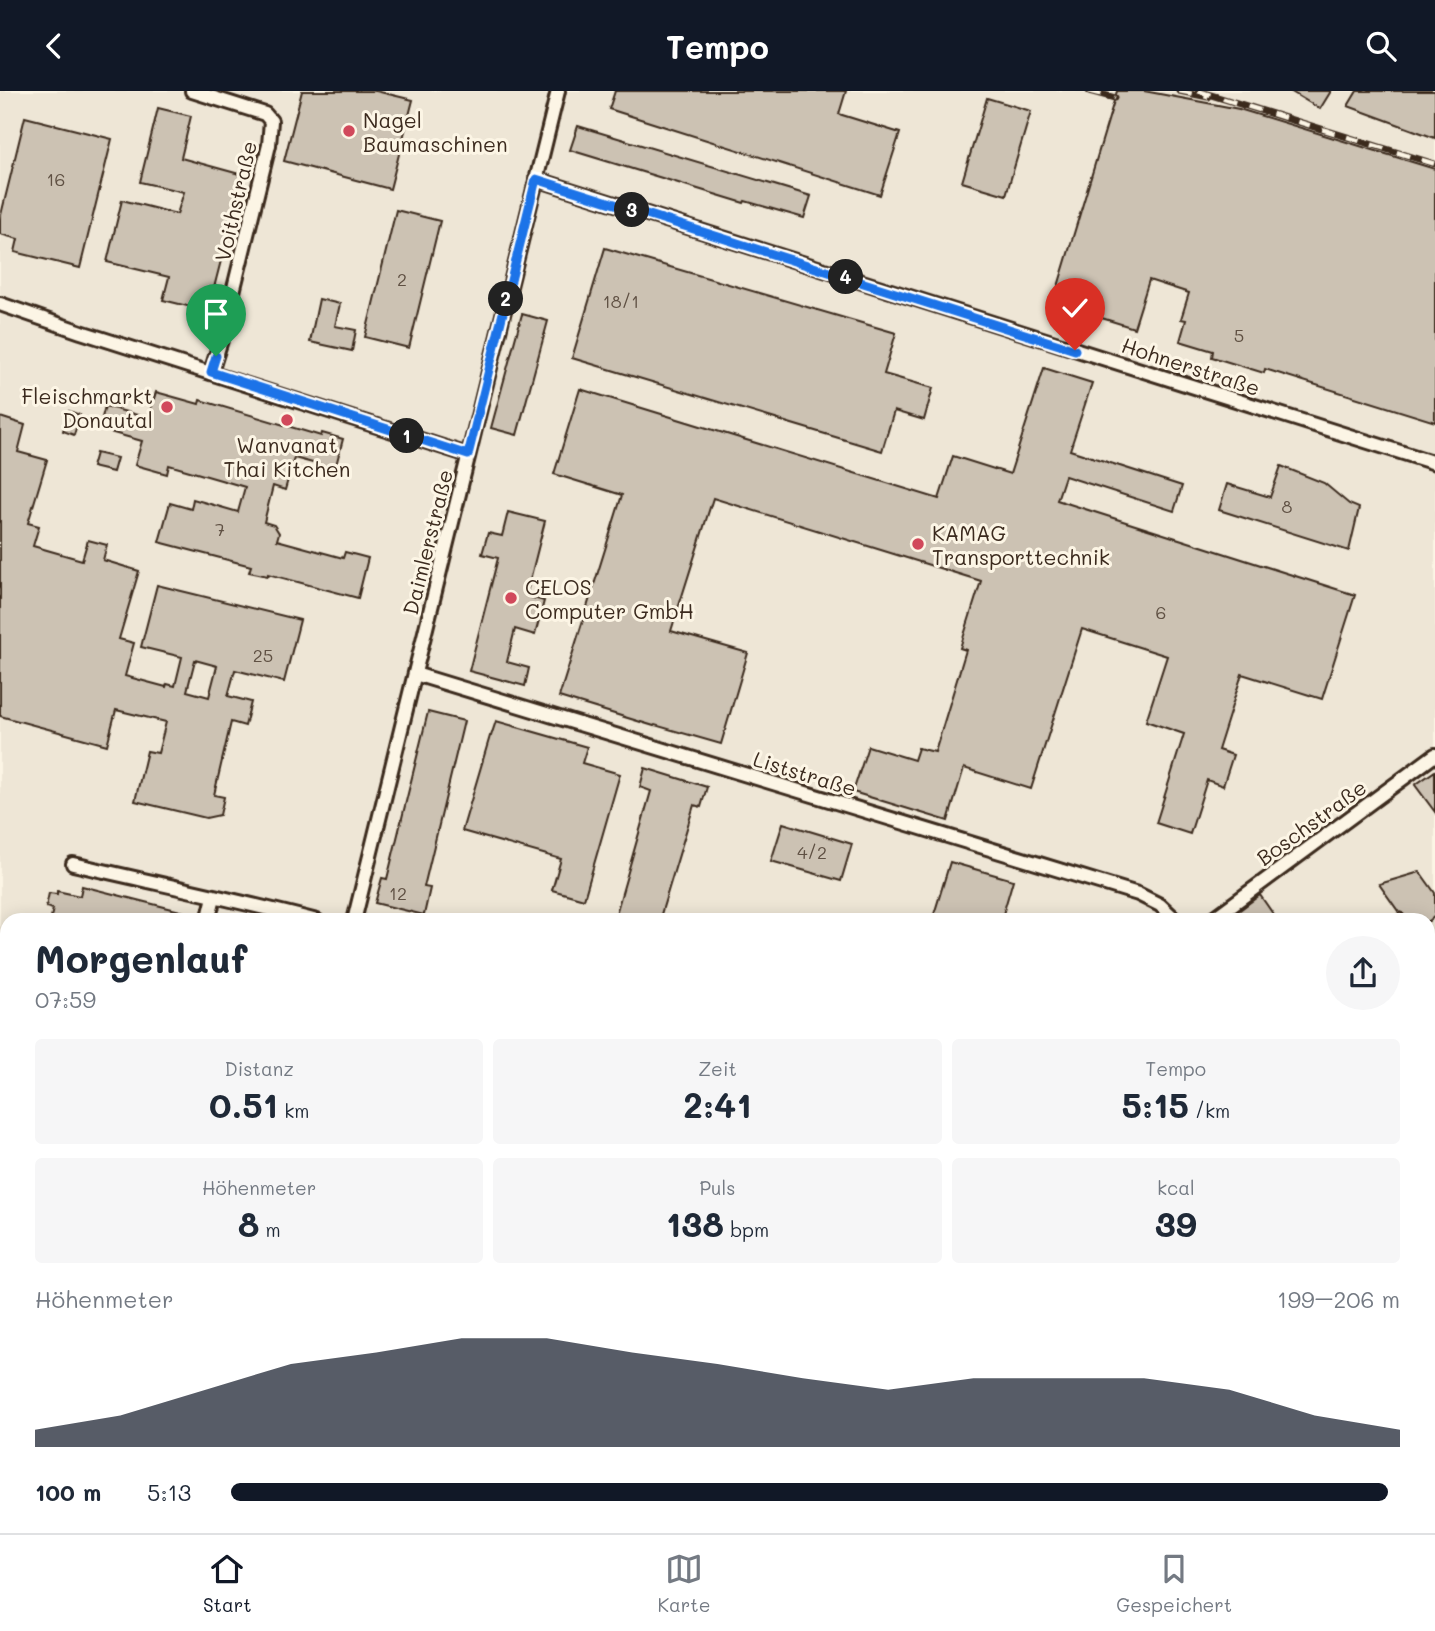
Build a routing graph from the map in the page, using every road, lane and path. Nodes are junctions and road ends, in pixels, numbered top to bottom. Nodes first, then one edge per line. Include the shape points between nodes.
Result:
1 (192, 91) edge
2 (558, 91) edge
3 (536, 179) junction
4 (0, 304) edge
5 (211, 372) junction
6 (468, 455) junction
7 (1435, 463) edge
8 (415, 674) junction
9 (1435, 755) edge
10 (73, 864) dead end
11 (214, 897) junction
12 (210, 913) edge
13 (287, 913) edge
14 (356, 913) edge
15 (1168, 913) edge
16 (1221, 913) edge

1 - 5 street, Voithstraße via 265,114 271,121 269,145
2 - 3 street, Daimlerstraße
3 - 6 street, Daimlerstraße
3 - 7 street, Hohnerstraße
4 - 5 street
5 - 6 street
6 - 8 street, Daimlerstraße
8 - 14 street, Daimlerstraße
8 - 15 street, Liststraße via 1138,894
9 - 16 street, Boschstraße
10 - 11 street
11 - 12 street
11 - 13 street

